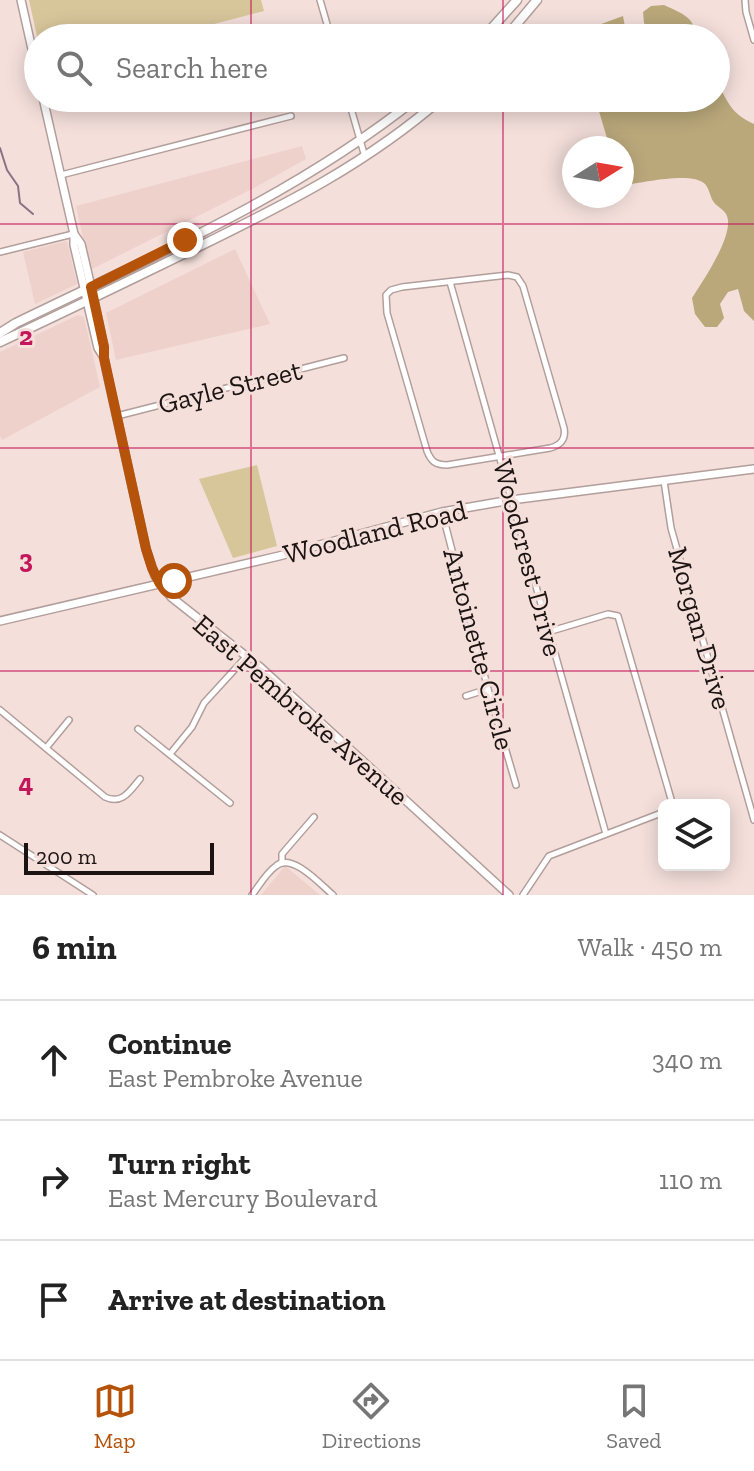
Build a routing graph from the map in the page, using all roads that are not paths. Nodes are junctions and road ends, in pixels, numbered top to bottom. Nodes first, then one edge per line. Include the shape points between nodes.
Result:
1 (21, 0) edge
2 (320, 0) edge
3 (517, 0) edge
4 (537, 0) edge
5 (745, 0) edge
6 (26, 24) edge
7 (327, 24) edge
8 (496, 24) edge
9 (517, 24) edge
10 (754, 40) edge
11 (46, 112) edge
12 (352, 112) edge
13 (399, 112) edge
14 (425, 112) edge
15 (291, 116) dead end
16 (361, 141) junction
17 (365, 157) junction
18 (61, 175) junction
19 (74, 234) junction
20 (0, 252) edge
21 (450, 282) junction
22 (88, 288) junction
23 (90, 301) junction
24 (0, 333) edge
25 (0, 342) edge
26 (344, 358) dead end
27 (116, 416) junction
28 (500, 456) junction
29 (754, 469) edge
30 (664, 481) junction
31 (511, 500) junction
32 (442, 512) junction
33 (160, 584) junction
34 (0, 621) edge
35 (548, 632) junction
36 (247, 656) junction
37 (488, 689) junction
38 (466, 696) dead end
39 (0, 710) edge
40 (69, 720) dead end
41 (138, 729) dead end
42 (46, 748) junction
43 (170, 754) junction
44 (140, 779) dead end
45 (516, 785) dead end
46 (669, 799) edge
47 (230, 803) dead end
48 (658, 814) edge
49 (314, 817) dead end
50 (754, 820) edge
51 (606, 834) junction
52 (0, 835) edge
53 (282, 862) junction
54 (93, 895) edge
55 (252, 895) edge
56 (333, 895) edge
57 (509, 895) edge
58 (523, 895) edge

1 - 6 main road
2 - 7 street
3 - 8 main road
4 - 9 main road
5 - 10 street
11 - 18 main road, East Pembroke Avenue
12 - 16 street
13 - 16 main road
14 - 17 main road
15 - 18 street
16 - 17 street
16 - 22 main road via 249,208
17 - 23 main road via 283,206
18 - 19 main road, East Pembroke Avenue
19 - 20 street
19 - 22 main road, East Pembroke Avenue
21 - 28 street, Woodcrest Drive
21 - 28 street via 517,277 564,428 562,442 550,448
21 - 28 street via 396,288 386,295 400,359 434,463
22 - 23 main road, East Pembroke Avenue
22 - 24 main road
23 - 25 main road
23 - 27 main road, East Pembroke Avenue
26 - 27 street, Gayle Street
27 - 33 main road, East Pembroke Avenue via 146,549
28 - 31 street, Woodcrest Drive
29 - 30 main road, Woodland Road
30 - 31 main road, Woodland Road
30 - 50 street, Morgan Drive via 671,528
31 - 32 main road, Woodland Road
31 - 35 street, Woodcrest Drive
32 - 33 main road, Woodland Road
32 - 37 street, Antoinette Circle
33 - 34 main road, Woodland Road
33 - 36 main road, East Pembroke Avenue
35 - 46 street via 608,614 618,616
35 - 51 street, Woodcrest Drive
36 - 43 street via 204,703
36 - 57 main road, East Pembroke Avenue
37 - 38 street
37 - 45 street, Antoinette Circle
39 - 42 street
40 - 42 street
41 - 43 street
42 - 44 street via 111,800 122,799
43 - 47 street
48 - 51 street
49 - 53 street via 282,854
51 - 58 street via 549,856
52 - 54 street
53 - 55 street
53 - 56 street via 292,862

